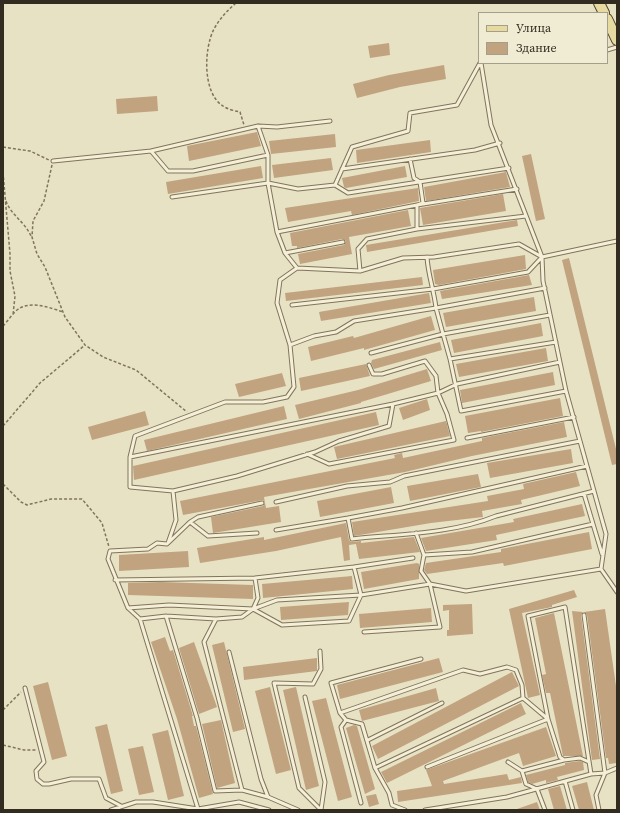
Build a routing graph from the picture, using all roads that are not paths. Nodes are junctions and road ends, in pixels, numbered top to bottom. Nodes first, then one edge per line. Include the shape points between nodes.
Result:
1 (599, 3) edge
2 (604, 12) edge
3 (608, 22) edge
4 (617, 40) edge
5 (479, 64) edge
6 (480, 64) edge
7 (330, 121) dead end
8 (258, 126) junction
9 (500, 143) junction
10 (151, 151) junction
11 (268, 154) junction
12 (410, 159) junction
13 (52, 161) road end
14 (509, 168) junction
15 (342, 169) junction
16 (420, 182) junction
17 (268, 183) junction
18 (335, 185) junction
19 (517, 189) junction
20 (172, 197) dead end
21 (417, 206) junction
22 (526, 216) junction
23 (417, 229) junction
24 (277, 232) junction
25 (617, 241) edge
26 (343, 242) dead end
27 (285, 253) junction
28 (427, 257) junction
29 (542, 257) junction
30 (297, 268) junction
31 (360, 271) junction
32 (545, 288) junction
33 (434, 289) junction
34 (292, 306) dead end
35 (436, 308) junction
36 (550, 315) junction
37 (443, 334) junction
38 (556, 342) junction
39 (290, 345) junction
40 (372, 354) dead end
41 (450, 359) junction
42 (560, 362) junction
43 (369, 365) dead end
44 (457, 384) junction
45 (566, 391) junction
46 (438, 393) junction
47 (393, 404) junction
48 (574, 417) junction
49 (468, 438) dead end
50 (580, 441) junction
51 (307, 454) junction
52 (130, 457) junction
53 (587, 466) junction
54 (172, 491) junction
55 (594, 491) junction
56 (584, 494) junction
57 (276, 502) dead end
58 (262, 503) dead end
59 (348, 518) junction
60 (190, 522) junction
61 (593, 524) junction
62 (276, 530) dead end
63 (257, 533) dead end
64 (416, 533) junction
65 (167, 544) junction
66 (424, 555) junction
67 (603, 556) junction
68 (413, 558) dead end
69 (354, 567) junction
70 (601, 569) junction
71 (255, 578) junction
72 (115, 580) junction
73 (430, 584) junction
74 (617, 592) edge
75 (361, 595) junction
76 (128, 608) junction
77 (253, 609) junction
78 (584, 615) dead end
79 (166, 616) junction
80 (216, 618) junction
81 (140, 619) junction
82 (364, 632) dead end
83 (320, 651) dead end
84 (229, 652) dead end
85 (421, 659) dead end
86 (25, 688) road end
87 (305, 697) dead end
88 (523, 698) junction
89 (442, 704) dead end
90 (340, 713) junction
91 (548, 719) junction
92 (346, 720) junction
93 (368, 740) junction
94 (564, 760) junction
95 (508, 762) dead end
96 (589, 762) junction
97 (427, 767) dead end
98 (375, 768) junction
99 (617, 768) edge
100 (522, 771) junction
101 (605, 773) junction
102 (591, 774) junction
103 (565, 781) junction
104 (537, 789) junction
105 (242, 790) junction
106 (268, 797) junction
107 (361, 803) dead end
108 (121, 806) junction
109 (198, 809) junction
110 (215, 809) edge
111 (111, 810) edge
112 (269, 810) edge
113 (298, 810) edge
114 (321, 810) edge
115 (405, 810) edge
116 (425, 810) edge
117 (544, 810) edge
118 (573, 810) edge
119 (599, 810) edge

1 - 2 main road
3 - 4 main road
5 - 15 lane via 457,105 410,113 408,131 352,146
6 - 9 lane via 491,124
7 - 8 lane via 277,127
8 - 10 lane
8 - 11 lane
9 - 12 lane via 475,150
9 - 14 lane
10 - 11 lane via 168,171 192,171
10 - 13 lane
11 - 17 lane
12 - 15 lane
12 - 16 lane via 414,178
14 - 16 lane
14 - 19 lane
15 - 18 lane
16 - 18 lane via 348,193
16 - 21 lane via 423,203
17 - 18 lane via 298,189
17 - 20 lane
17 - 24 lane
19 - 21 lane
19 - 22 lane
21 - 23 lane
21 - 24 lane
22 - 23 lane
22 - 29 lane
23 - 31 lane via 367,238 358,249
24 - 27 lane
25 - 29 lane
26 - 27 lane
27 - 30 lane
28 - 29 lane via 519,244
28 - 31 lane via 403,258
28 - 33 lane via 428,274
29 - 32 lane
29 - 33 lane via 528,272
30 - 31 lane
30 - 39 lane via 280,280 277,303
32 - 35 lane
32 - 36 lane
33 - 34 lane
33 - 35 lane
35 - 37 lane
35 - 39 lane via 354,321 336,332 314,336
36 - 37 lane
36 - 38 lane
37 - 40 lane
37 - 41 lane
38 - 41 lane
38 - 42 lane
39 - 52 lane via 294,387 287,398 263,402 225,402 190,415 135,436
41 - 44 lane
42 - 44 lane
42 - 45 lane
43 - 46 lane via 373,374 382,374 425,361 436,376
44 - 45 lane via 462,411
44 - 46 lane
45 - 48 lane
46 - 47 lane
46 - 51 lane via 454,440 329,464
47 - 51 lane via 389,426
47 - 52 lane
48 - 49 lane
48 - 50 lane
50 - 53 lane
50 - 57 lane via 404,476 390,482 346,486
51 - 54 lane via 237,476
52 - 54 lane via 130,487
53 - 55 lane
53 - 59 lane
54 - 65 lane via 176,520
55 - 56 lane
55 - 67 lane via 606,534
56 - 61 lane
56 - 64 lane via 496,516 480,523
58 - 60 lane via 198,517
59 - 62 lane
59 - 64 lane via 352,539
60 - 63 lane via 208,536
60 - 65 lane
61 - 66 lane via 472,552
61 - 67 lane
64 - 66 lane
65 - 72 lane via 157,542 148,549 110,551 108,559
66 - 73 lane via 420,571
67 - 70 lane
68 - 69 lane
69 - 71 lane
69 - 75 lane
70 - 73 lane via 466,591
70 - 74 lane
71 - 72 lane
71 - 77 lane via 258,598
72 - 76 lane
73 - 75 lane
73 - 82 lane via 440,627
75 - 77 lane via 277,600
75 - 77 lane via 350,621 282,625
76 - 77 lane via 169,605
76 - 81 lane
77 - 80 lane via 242,617
78 - 101 lane
79 - 80 lane
79 - 81 lane
79 - 105 lane via 197,718 215,791
80 - 105 lane via 204,642
81 - 109 lane
83 - 114 lane via 321,668 313,684 274,683 299,788
84 - 106 lane via 261,779
85 - 90 lane via 331,683
86 - 108 lane via 44,762 36,771 37,779 43,784 99,778 106,798
87 - 114 lane via 325,782
88 - 90 lane via 522,685 516,670 507,666 480,674 463,670
88 - 91 lane
88 - 98 lane
89 - 93 lane
90 - 92 lane
91 - 94 lane via 560,757
91 - 96 lane via 528,616 565,607
91 - 97 lane
92 - 93 lane via 362,724
92 - 107 lane via 341,727
93 - 98 lane
94 - 96 lane via 580,758
94 - 100 lane
95 - 100 lane
96 - 102 lane
98 - 115 lane via 389,793 392,805
99 - 101 lane
100 - 104 lane via 526,784
101 - 102 lane
101 - 119 lane via 596,795
102 - 103 lane
103 - 104 lane
103 - 118 lane
104 - 116 lane via 506,797
104 - 117 lane
105 - 106 lane
106 - 113 lane
108 - 109 lane via 136,802 153,802
108 - 111 lane
109 - 110 lane
110 - 112 lane via 239,802

